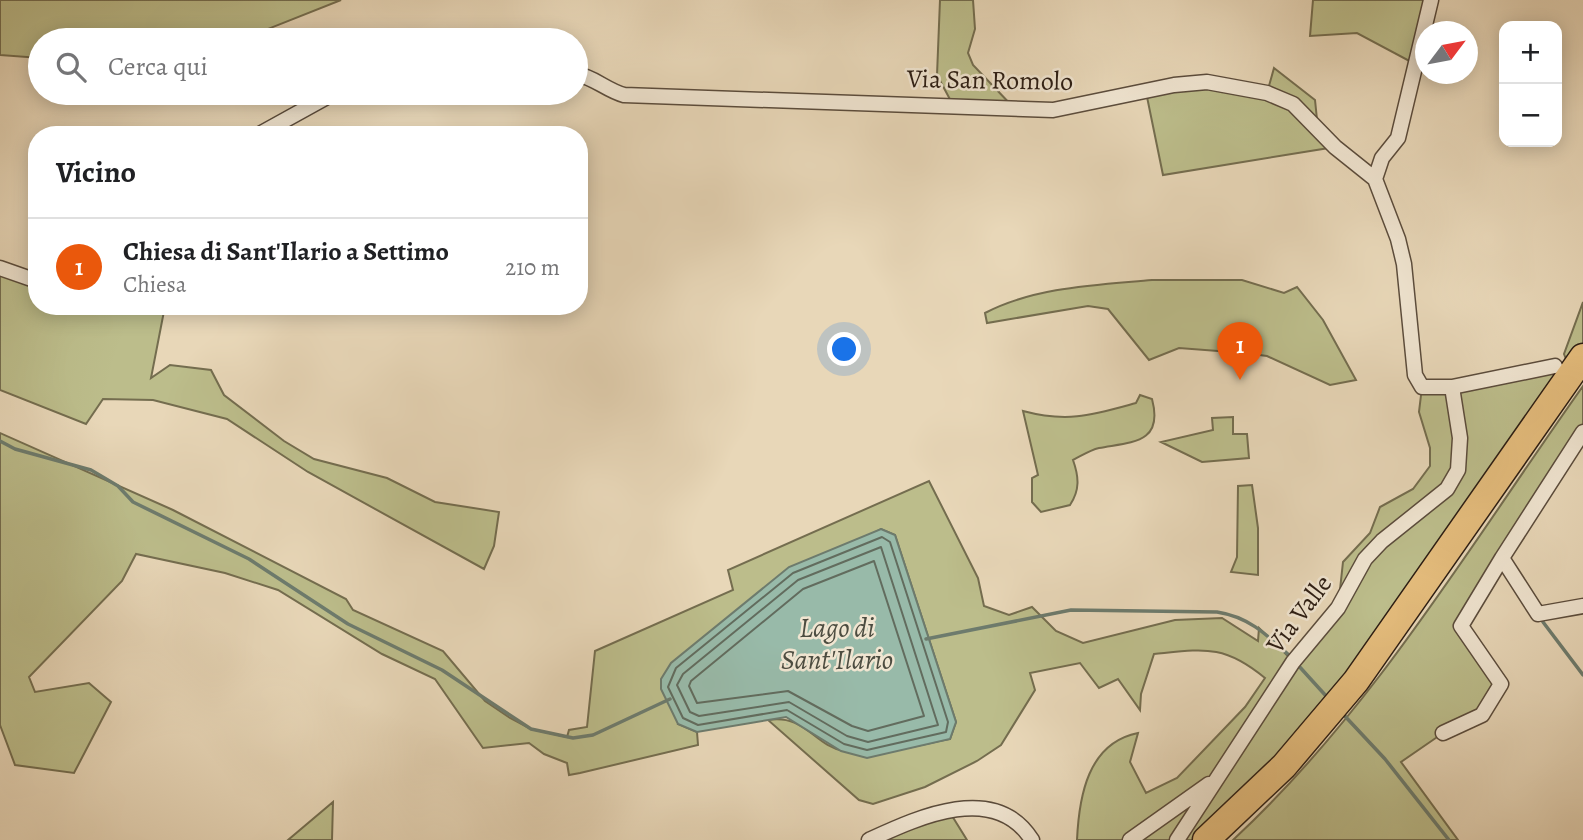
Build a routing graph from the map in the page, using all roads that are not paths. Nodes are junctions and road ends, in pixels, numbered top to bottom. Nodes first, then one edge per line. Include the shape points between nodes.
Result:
1 (1431, 0) edge
2 (588, 77) edge
3 (312, 105) edge
4 (274, 126) edge
5 (1375, 180) junction
6 (0, 268) edge
7 (28, 278) edge
8 (1583, 357) edge
9 (1555, 366) dead end
10 (1583, 385) edge
11 (1452, 387) junction
12 (1583, 432) edge
13 (1502, 558) junction
14 (1583, 606) edge
15 (1443, 733) dead end
16 (1214, 780) junction
17 (869, 840) edge
18 (1032, 840) edge
19 (1130, 840) edge
20 (1177, 840) edge
21 (1206, 840) edge
22 (1233, 840) edge

1 - 5 street via 1398,138 1382,159
2 - 5 street, Via San Romolo via 624,95 1053,110 1207,82 1267,93 1293,104
3 - 4 street
5 - 11 street via 1404,264 1411,365 1422,387
6 - 7 street
8 - 21 highway via 1356,681 1284,766
9 - 11 street
10 - 22 highway via 1354,710
11 - 16 street, Via Valle via 1460,438 1458,470 1447,489 1365,559 1338,608 1295,659
12 - 13 street
13 - 14 street via 1538,614
13 - 15 street via 1461,626 1501,684 1482,715
16 - 19 street
16 - 20 street, Via Valle
17 - 18 street via 924,815 966,807 1006,815

